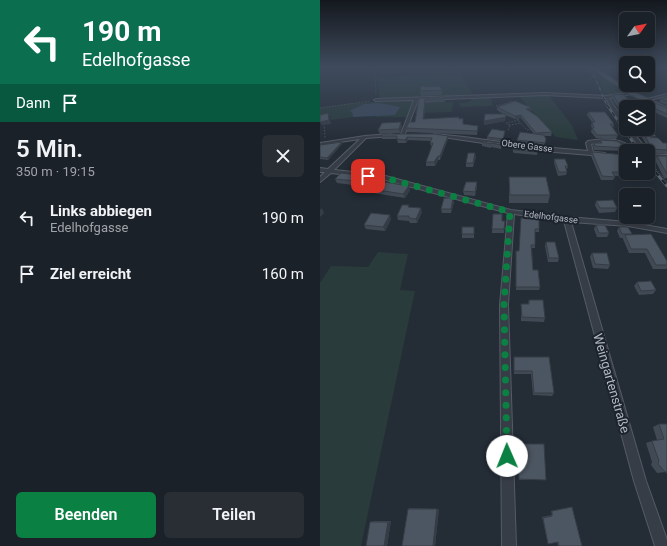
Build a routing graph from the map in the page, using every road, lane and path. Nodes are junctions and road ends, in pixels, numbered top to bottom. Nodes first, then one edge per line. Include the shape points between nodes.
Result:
1 (376, 93) edge
2 (624, 93) edge
3 (634, 93) edge
4 (667, 95) edge
5 (607, 97) junction
6 (417, 98) junction
7 (376, 100) junction
8 (645, 100) joint
9 (513, 101) edge
10 (504, 104) junction
11 (655, 104) edge
12 (496, 106) edge
13 (509, 106) edge
14 (320, 108) edge
15 (667, 109) edge
16 (513, 116) edge
17 (619, 118) edge
18 (324, 120) edge
19 (519, 120) junction
20 (521, 122) junction
21 (509, 125) junction
22 (533, 129) edge
23 (508, 130) dead end
24 (403, 134) junction
25 (409, 134) edge
26 (429, 135) edge
27 (633, 136) edge
28 (365, 137) junction
29 (323, 144) edge
30 (625, 144) edge
31 (640, 144) edge
32 (591, 153) junction
33 (612, 154) edge
34 (655, 156) edge
35 (667, 157) edge
36 (655, 166) edge
37 (320, 170) edge
38 (329, 171) junction
39 (320, 180) edge
40 (667, 182) edge
41 (510, 212) junction
42 (567, 219) junction
43 (667, 231) edge
44 (509, 546) edge
45 (662, 546) edge

1 - 7 path
2 - 5 street
3 - 8 main road
4 - 8 street
5 - 6 street via 556,94
5 - 17 street
6 - 7 street
6 - 24 street
7 - 14 path
9 - 10 path
10 - 12 path
10 - 13 path
11 - 15 main road
16 - 19 path
18 - 29 path
19 - 20 path
19 - 21 path via 506,123
20 - 21 path
20 - 22 path via 527,130
21 - 23 path
24 - 25 street
24 - 28 street
26 - 32 street, Obere Gasse
27 - 31 street
28 - 29 street
28 - 38 street
30 - 32 street via 611,140 590,142 588,143
32 - 33 street, Obere Gasse
34 - 35 street
36 - 40 path
37 - 38 street, Edelhofgasse
38 - 39 street
38 - 41 street, Edelhofgasse via 382,177
41 - 42 street, Edelhofgasse
41 - 44 street via 504,305
42 - 43 street, Edelhofgasse via 628,224
42 - 45 street, Weingartenstraße via 640,481

